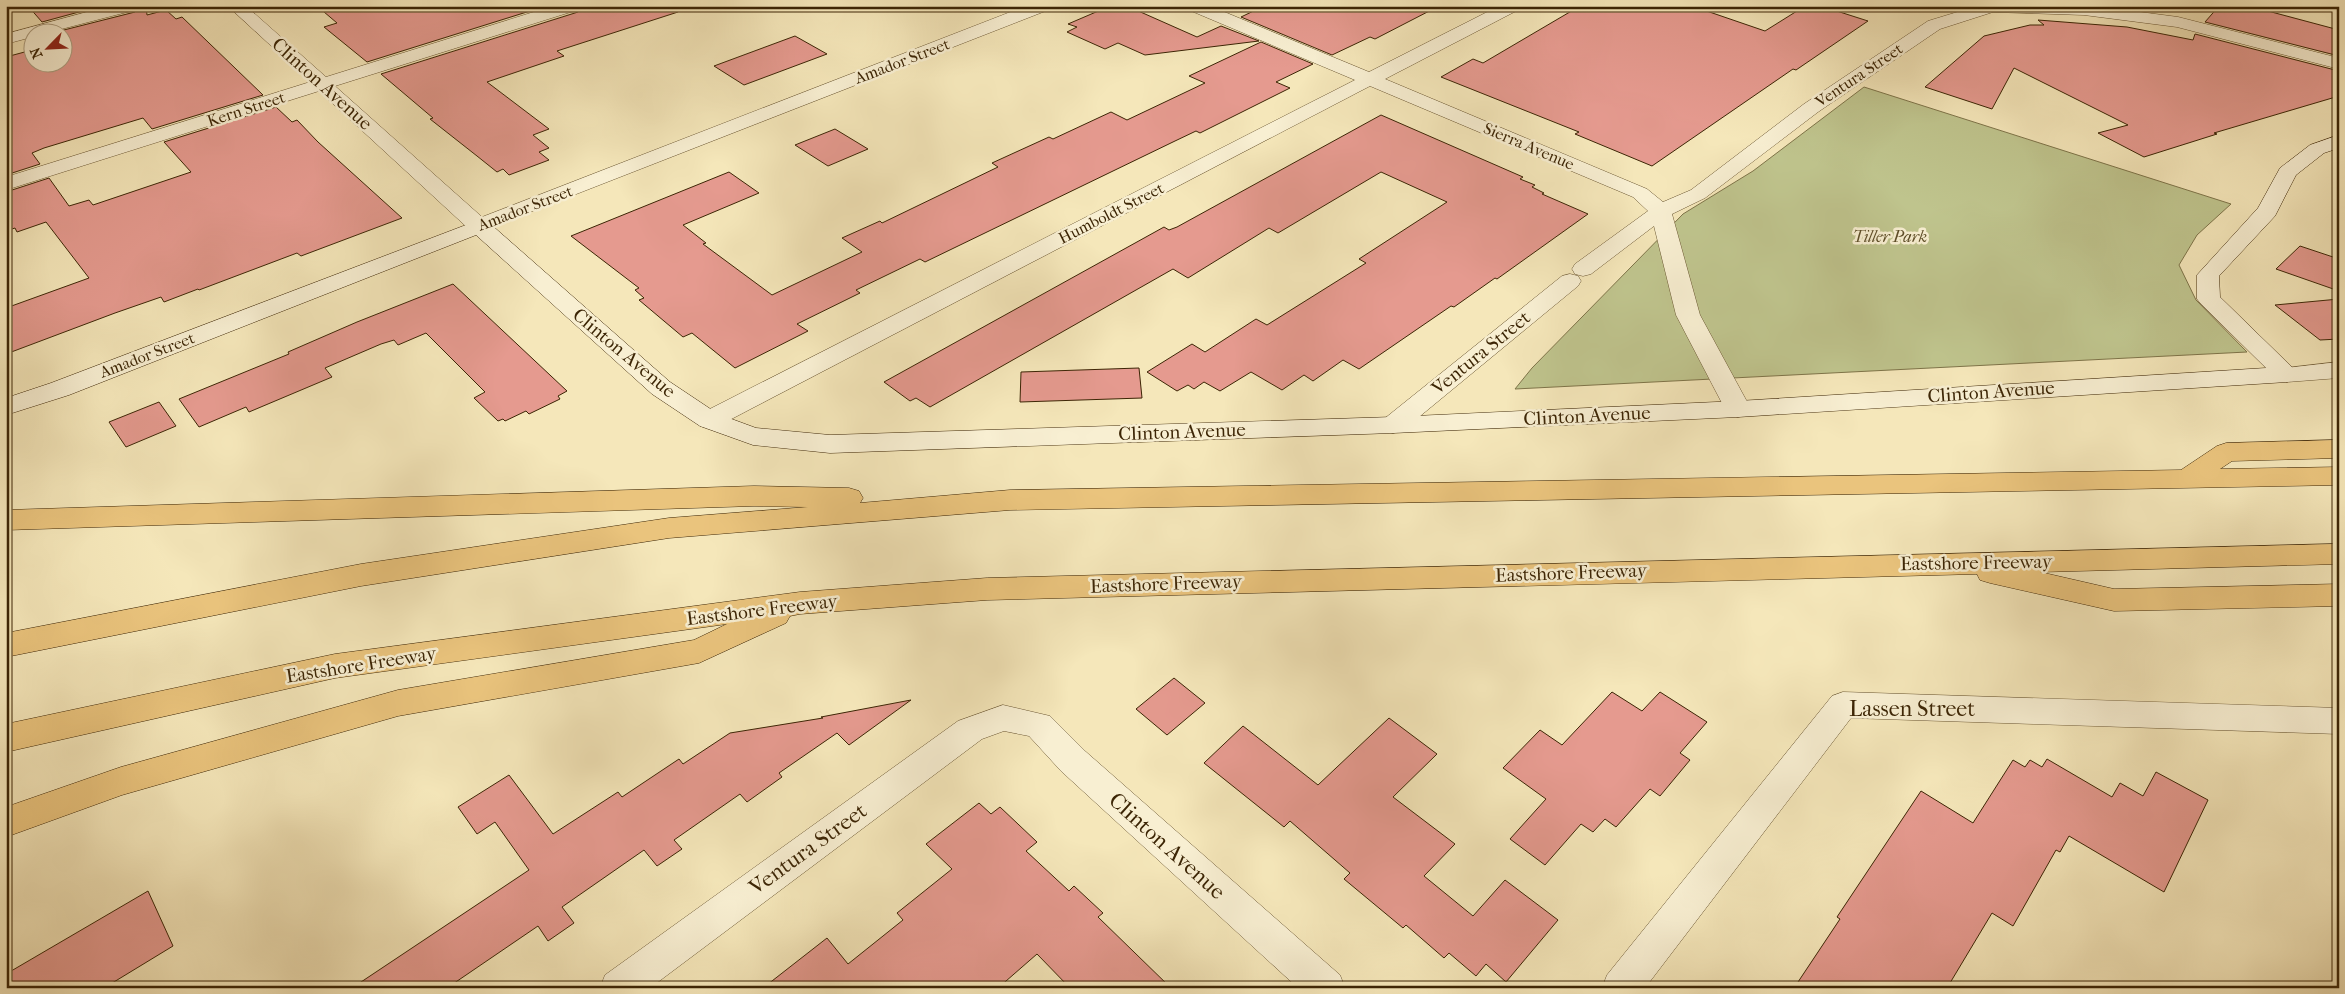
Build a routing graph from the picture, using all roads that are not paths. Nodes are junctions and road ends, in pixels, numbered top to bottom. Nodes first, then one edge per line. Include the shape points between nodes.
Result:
1 (129, 6) edge
2 (236, 6) edge
3 (571, 6) edge
4 (1042, 6) edge
5 (1195, 6) edge
6 (1512, 6) edge
7 (2177, 14) edge
8 (6, 39) edge
9 (2339, 64) edge
10 (1370, 80) junction
11 (321, 85) junction
12 (2339, 141) edge
13 (6, 184) edge
14 (1661, 211) junction
15 (479, 226) junction
16 (2339, 370) edge
17 (2286, 374) junction
18 (6, 407) edge
19 (1738, 409) junction
20 (710, 420) junction
21 (1393, 425) junction
22 (2339, 449) edge
23 (2339, 476) edge
24 (2185, 480) junction
25 (1010, 500) junction
26 (6, 520) edge
27 (2339, 554) edge
28 (1950, 563) junction
29 (2339, 594) edge
30 (800, 603) junction
31 (6, 645) edge
32 (1003, 718) joint
33 (2339, 721) edge
34 (6, 738) edge
35 (6, 822) edge
36 (619, 988) edge
37 (1326, 988) edge
38 (1621, 988) edge

1 - 8 street
2 - 11 street, Clinton Avenue
3 - 11 street, Kern Street
4 - 15 street, Amador Street
5 - 10 street, Sierra Avenue
6 - 10 street, Humboldt Street
7 - 9 street, Ventura Street
7 - 14 street, Ventura Street via 1992,8 1934,25 1811,108 1698,194
10 - 14 street, Sierra Avenue via 1640,193
10 - 20 street, Humboldt Street
11 - 13 street, Kern Street
11 - 15 street, Clinton Avenue
12 - 17 street via 2317,149 2287,172 2267,210 2208,275 2209,299
14 - 19 street via 1688,315
14 - 21 street, Ventura Street
15 - 18 street, Amador Street
15 - 20 street, Clinton Avenue via 661,388
16 - 17 street, Clinton Avenue
17 - 19 street, Clinton Avenue
19 - 21 street, Clinton Avenue
20 - 21 street, Clinton Avenue via 753,436 830,444
22 - 24 highway via 2226,452
23 - 24 highway
24 - 25 highway
25 - 26 highway via 754,496
25 - 31 highway via 668,528 361,575
27 - 28 highway, Eastshore Freeway
28 - 29 highway via 2114,600
28 - 30 highway, Eastshore Freeway via 987,589
30 - 34 highway, Eastshore Freeway via 336,666
30 - 35 highway via 699,650 398,703 121,781
32 - 36 street, Ventura Street via 970,730
32 - 37 street, Clinton Avenue via 1039,725 1073,761
33 - 38 street, Lassen Street via 1842,705

